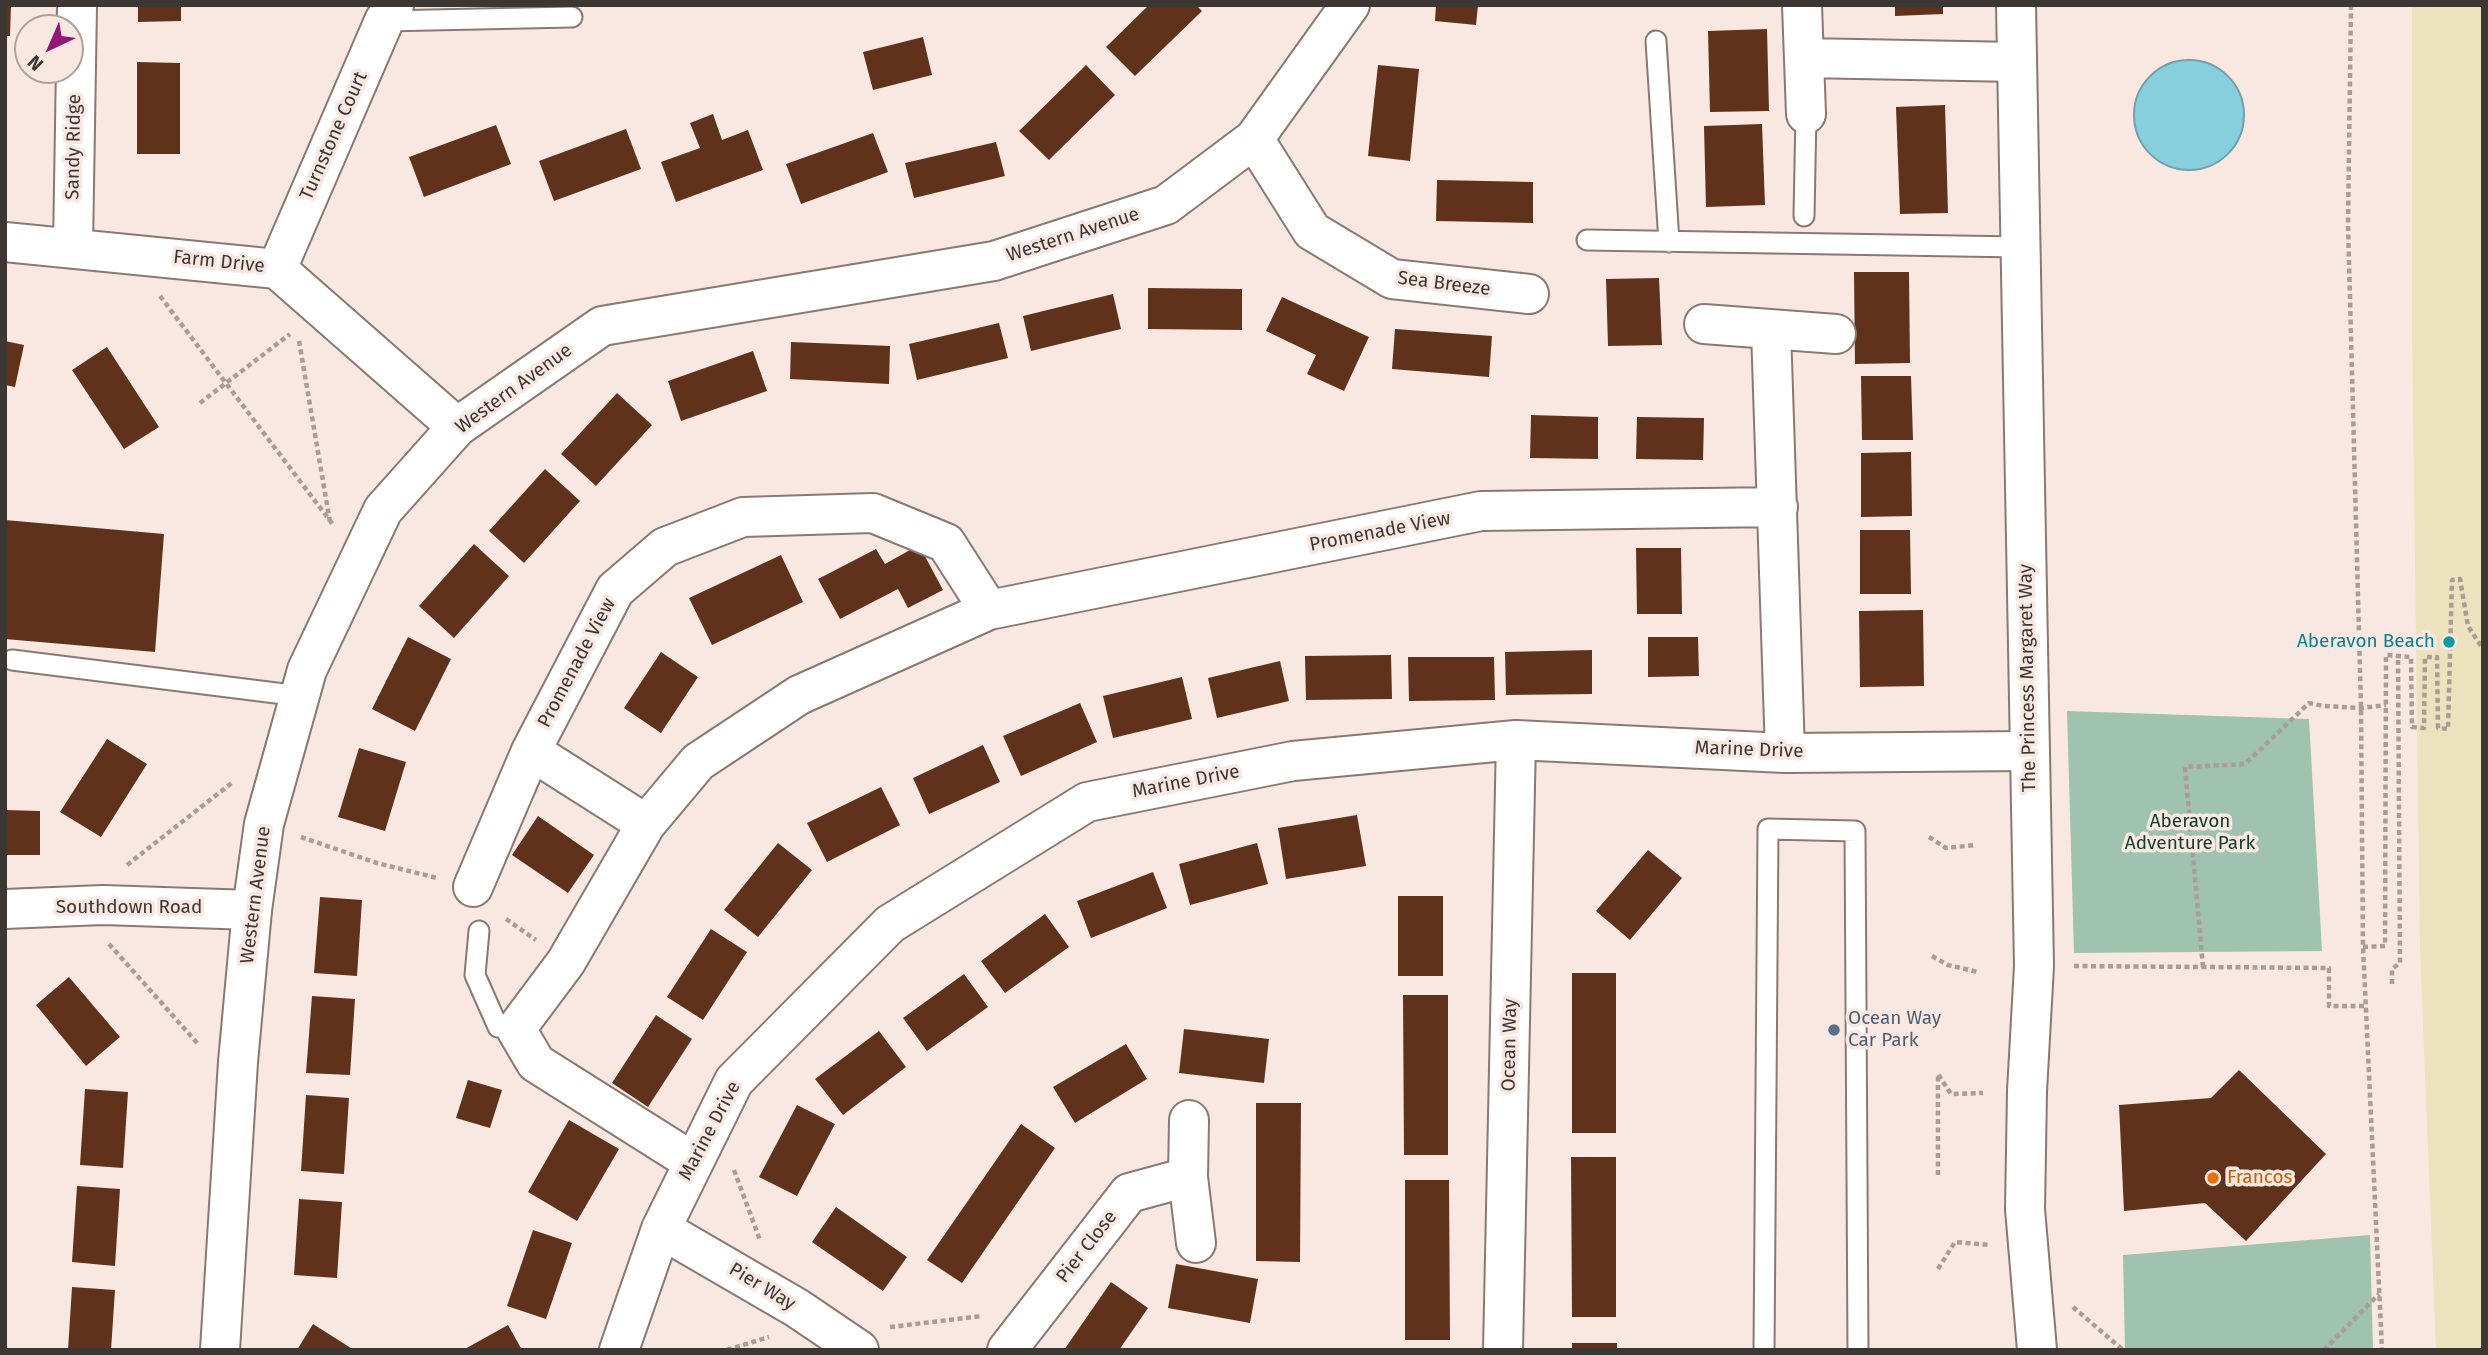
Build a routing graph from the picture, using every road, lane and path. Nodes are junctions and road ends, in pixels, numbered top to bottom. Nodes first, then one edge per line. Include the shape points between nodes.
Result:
1 (77, 5) edge
2 (1350, 5) edge
3 (1802, 5) edge
4 (2016, 5) edge
5 (2351, 5) edge
6 (389, 13) edge
7 (572, 17) dead end
8 (1656, 41) dead end
9 (1804, 58) junction
10 (2017, 62) junction
11 (1806, 114) joint
12 (1254, 139) junction
13 (1804, 216) dead end
14 (1587, 240) dead end
15 (5, 242) edge
16 (1670, 242) junction
17 (73, 247) junction
18 (2020, 247) junction
19 (277, 269) junction
20 (155, 289) dead end
21 (1529, 294) dead end
22 (1704, 324) dead end
23 (1771, 330) junction
24 (1836, 334) dead end
25 (226, 384) junction
26 (200, 403) dead end
27 (457, 428) junction
28 (1778, 507) junction
29 (331, 523) junction
30 (365, 551) junction
31 (989, 610) junction
32 (2483, 649) edge
33 (2398, 656) junction
34 (12, 660) dead end
35 (300, 696) junction
36 (2386, 705) junction
37 (2361, 708) junction
38 (1516, 740) junction
39 (531, 751) junction
40 (2029, 751) junction
41 (1785, 753) junction
42 (276, 781) junction
43 (264, 824) junction
44 (646, 824) junction
45 (1929, 838) dead end
46 (1976, 845) dead end
47 (473, 887) junction
48 (103, 905) junction
49 (5, 909) edge
50 (252, 910) junction
51 (479, 930) dead end
52 (2363, 947) junction
53 (1932, 956) dead end
54 (566, 962) junction
55 (2034, 966) junction
56 (2203, 967) junction
57 (1978, 972) dead end
58 (2392, 984) dead end
59 (2366, 1006) junction
60 (516, 1029) junction
61 (238, 1062) junction
62 (1983, 1093) dead end
63 (1189, 1120) dead end
64 (698, 1151) junction
65 (1938, 1175) dead end
66 (1188, 1177) junction
67 (661, 1229) junction
68 (1196, 1244) dead end
69 (1991, 1245) dead end
70 (1938, 1269) dead end
71 (2031, 1270) junction
72 (753, 1281) junction
73 (2379, 1294) junction
74 (870, 1342) edge
75 (1014, 1342) edge
76 (220, 1350) edge
77 (619, 1350) edge
78 (1503, 1350) edge
79 (1764, 1350) edge
80 (1858, 1350) edge
81 (2038, 1350) edge
82 (2123, 1350) edge
83 (2324, 1350) edge
84 (2382, 1350) edge

1 - 17 street, Sandy Ridge
2 - 12 street, Western Avenue
3 - 9 street
4 - 10 street, The Princess Margaret Way
5 - 37 path via 2348,224
6 - 7 lane
6 - 19 street, Turnstone Court
8 - 16 lane
9 - 10 street
9 - 11 street
10 - 18 street, The Princess Margaret Way
11 - 13 lane
12 - 21 street, Sea Breeze via 1312,230 1392,279
12 - 27 street, Western Avenue via 1166,205 995,261 602,326
14 - 16 lane
15 - 17 street, Farm Drive
16 - 18 lane
17 - 19 street, Farm Drive
18 - 40 street, The Princess Margaret Way
19 - 27 street, Farm Drive
20 - 25 path
22 - 23 street
23 - 24 street
23 - 28 street
25 - 26 path
25 - 29 path
25 - 29 path via 297,329
27 - 30 street, Western Avenue via 383,510
28 - 31 street, Promenade View via 1481,511
28 - 41 street
29 - 30 path
30 - 35 street, Western Avenue via 307,670
31 - 39 street, Promenade View via 946,544 873,513 743,517 665,547 615,590
31 - 44 street, Promenade View via 799,695 698,762
32 - 33 path via 2468,626 2460,579 2452,580 2448,729 2438,728 2437,657 2425,657 2424,728 2412,727 2411,657
33 - 36 path via 2386,655
33 - 58 path via 2400,963 2392,969
34 - 35 lane
35 - 42 street, Western Avenue
36 - 37 path
36 - 52 path via 2385,946
37 - 52 path
37 - 56 path via 2309,703 2245,764 2185,767
38 - 41 street, Marine Drive
38 - 64 street, Marine Drive via 1293,761 1087,802 890,924 734,1081
38 - 78 street, Ocean Way
39 - 44 street, Promenade View
39 - 47 street, Promenade View
40 - 41 street, Marine Drive
40 - 55 street, The Princess Margaret Way
42 - 43 street, Western Avenue
42 - 48 path via 243,774 109,880
43 - 47 path via 377,863
43 - 50 street, Western Avenue
44 - 54 street, Promenade View
45 - 46 path via 1946,848
47 - 54 path via 474,896
48 - 49 street, Southdown Road
48 - 50 street, Southdown Road
48 - 61 path via 109,944 214,1060
50 - 61 street, Western Avenue
51 - 60 lane via 475,975 498,1027
52 - 59 path
53 - 57 path
54 - 60 street, Promenade View
55 - 56 path
55 - 71 street, The Princess Margaret Way via 2025,1209
56 - 59 path via 2329,968 2329,1006
59 - 73 path
60 - 64 street via 536,1063
61 - 76 street, Western Avenue
62 - 65 path via 1951,1094 1938,1074
63 - 66 street
64 - 67 street, Marine Drive
64 - 72 path via 732,1163 763,1248
66 - 68 street
66 - 75 street, Pier Close via 1129,1193
67 - 72 street, Pier Way
67 - 77 street, Marine Drive
69 - 70 path via 1955,1242
71 - 81 street, The Princess Margaret Way
71 - 82 path
72 - 74 street, Pier Way via 797,1308
73 - 83 path
73 - 84 path
74 - 75 path via 888,1327 992,1315
79 - 80 lane via 1768,829 1855,831

